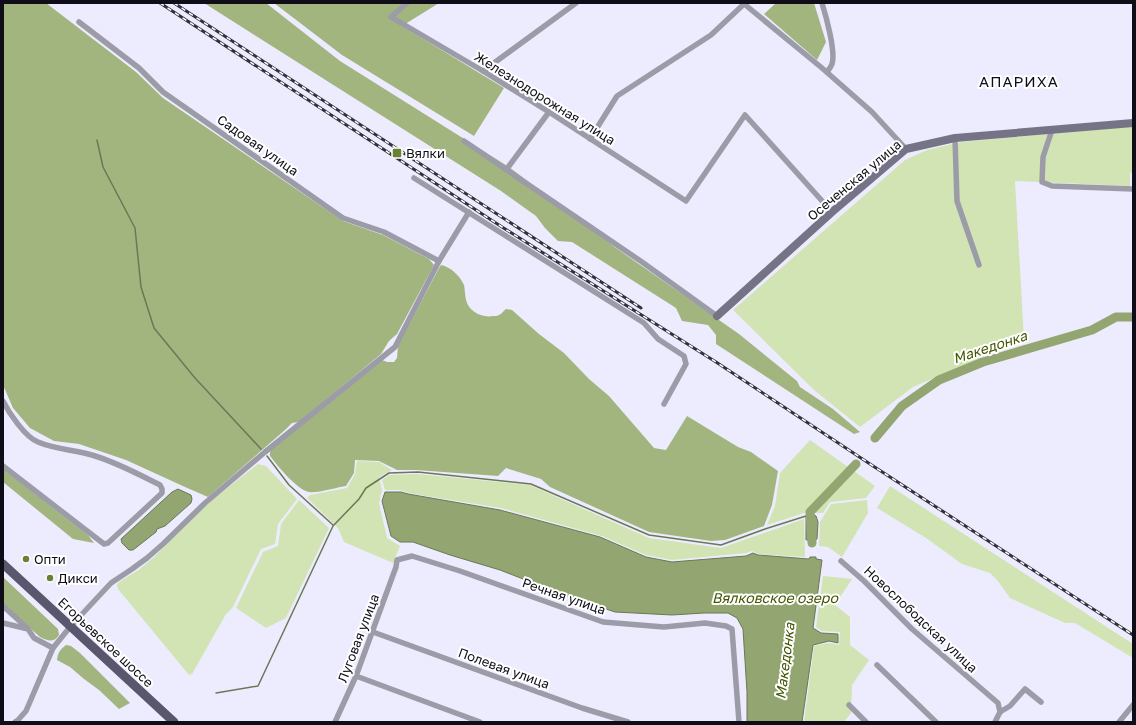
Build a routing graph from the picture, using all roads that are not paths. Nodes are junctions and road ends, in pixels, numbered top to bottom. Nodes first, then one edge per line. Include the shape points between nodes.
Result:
1 (407, 3) edge
2 (576, 3) edge
3 (744, 3) edge
4 (822, 3) edge
5 (79, 22) dead end
6 (483, 71) junction
7 (827, 72) junction
8 (549, 112) junction
9 (1133, 123) edge
10 (1052, 130) junction
11 (955, 138) junction
12 (590, 139) junction
13 (464, 141) dead end
14 (906, 149) junction
15 (506, 170) junction
16 (414, 178) dead end
17 (1133, 189) edge
18 (469, 212) junction
19 (832, 212) junction
20 (439, 261) junction
21 (979, 265) dead end
22 (717, 316) joint
23 (3, 401) edge
24 (664, 404) dead end
25 (3, 466) edge
26 (397, 560) joint
27 (841, 561) dead end
28 (3, 564) edge
29 (3, 606) edge
30 (3, 623) edge
31 (70, 627) junction
32 (28, 629) junction
33 (373, 632) junction
34 (53, 648) junction
35 (877, 665) dead end
36 (356, 676) junction
37 (1041, 702) dead end
38 (849, 705) dead end
39 (1133, 705) edge
40 (1000, 712) junction
41 (15, 722) edge
42 (174, 722) edge
43 (335, 722) edge
44 (480, 722) edge
45 (628, 722) edge
46 (739, 722) edge
47 (866, 722) edge
48 (936, 722) edge
49 (995, 722) edge
50 (1119, 722) edge

1 - 6 street, Железнодорожная улица via 391,17
2 - 6 street
3 - 7 street
3 - 12 street via 711,35 617,96
4 - 7 street via 829,27 833,58 833,64
5 - 20 street, Садовая улица via 139,68 163,92 344,218 384,232
6 - 8 street, Железнодорожная улица
7 - 14 street via 872,112
8 - 12 street, Железнодорожная улица
8 - 15 street
9 - 10 street, Осеченская улица
10 - 11 street, Осеченская улица
10 - 17 street via 1043,157 1042,182 1052,186
11 - 14 street, Осеченская улица
11 - 21 street via 957,202
12 - 19 street, Железнодорожная улица via 686,202 745,115
13 - 15 street
14 - 19 street, Осеченская улица
15 - 22 street
16 - 18 street
18 - 20 street
18 - 24 street via 644,323 658,339 684,356 686,364
19 - 22 street, Осеченская улица
20 - 31 street via 395,347 264,452 147,558 111,584
23 - 25 street via 10,414 37,442 93,455 123,467 160,485 162,493 104,544
26 - 33 street, Луговая улица
26 - 46 street, Речная улица via 412,556 603,622 664,627 705,623 726,626 732,629
27 - 40 street, Новослободская улица via 912,629 998,703
28 - 31 main road, Егорьевское шоссе
29 - 32 street
30 - 32 street
31 - 34 street
31 - 42 main road, Егорьевское шоссе
32 - 34 street via 34,638
33 - 36 street, Луговая улица
33 - 45 street, Полевая улица via 582,708
34 - 41 street via 26,711
35 - 48 street
36 - 43 street, Луговая улица
36 - 44 street
37 - 40 street via 1025,689 1010,706
38 - 47 street
39 - 50 street
40 - 49 street

